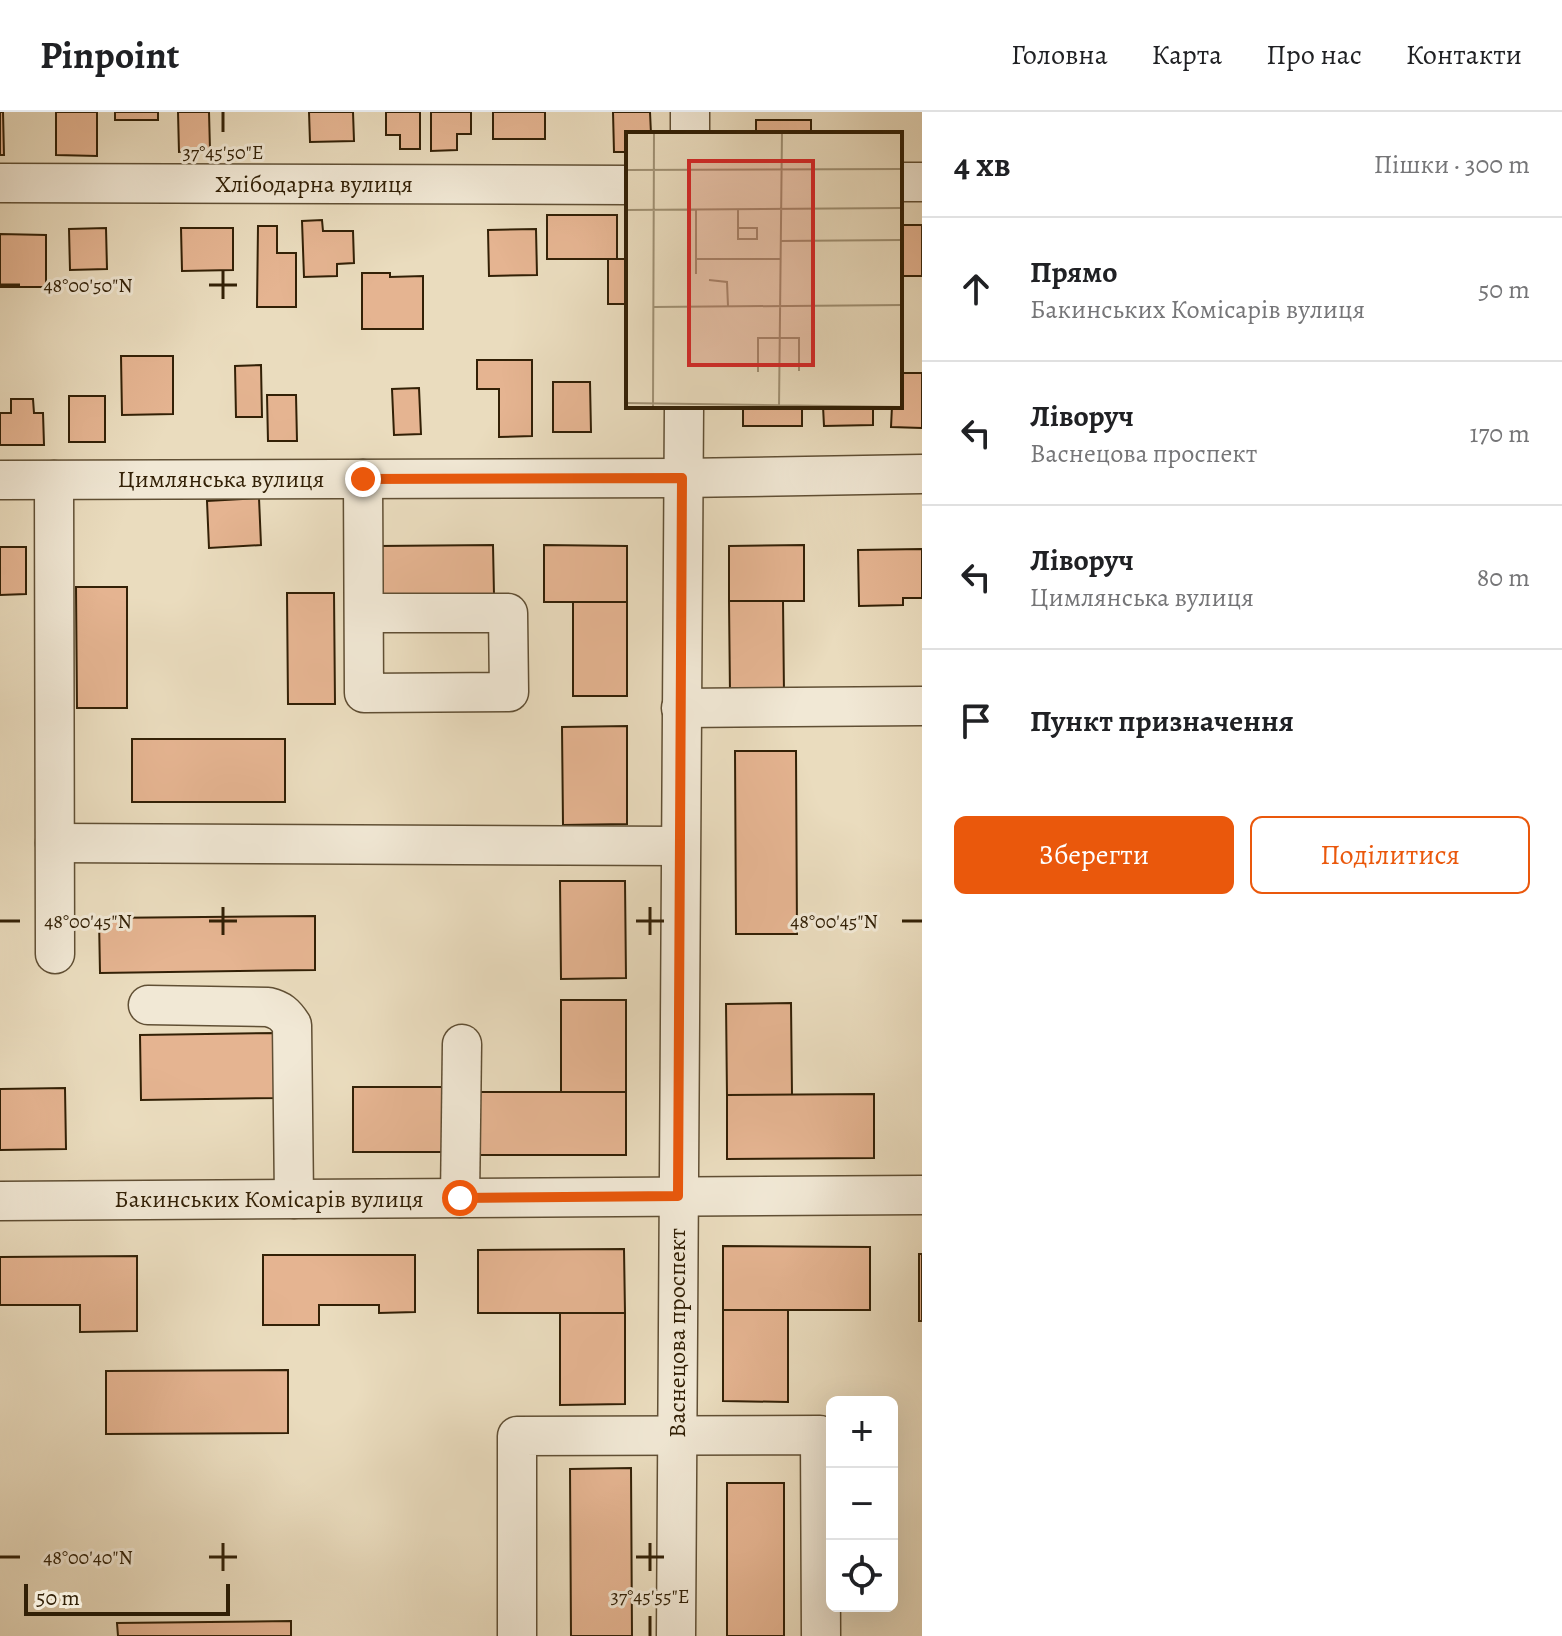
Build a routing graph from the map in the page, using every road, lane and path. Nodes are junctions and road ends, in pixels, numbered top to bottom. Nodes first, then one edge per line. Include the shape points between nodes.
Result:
1 (0, 183) edge
2 (626, 185) edge
3 (684, 408) edge
4 (922, 474) edge
5 (682, 478) junction
6 (363, 479) junction
7 (0, 480) edge
8 (54, 480) junction
9 (364, 613) dead end
10 (922, 706) edge
11 (681, 708) junction
12 (55, 843) junction
13 (680, 846) junction
14 (55, 954) dead end
15 (148, 1005) dead end
16 (462, 1044) dead end
17 (922, 1195) edge
18 (678, 1196) junction
19 (460, 1198) junction
20 (294, 1199) junction
21 (0, 1201) edge
22 (677, 1436) junction
23 (517, 1636) edge
24 (676, 1636) edge
25 (821, 1636) edge

1 - 2 street, Хлібодарна вулиця
3 - 5 street, Васнецова проспект
4 - 5 street, Цимлянська вулиця
5 - 6 street, Цимлянська вулиця
5 - 11 street, Васнецова проспект
6 - 8 street, Цимлянська вулиця
6 - 9 street
7 - 8 street, Цимлянська вулиця
8 - 12 street
10 - 11 street
11 - 13 street, Васнецова проспект
12 - 13 street
12 - 14 street
13 - 18 street, Васнецова проспект
15 - 20 street via 268,1007 286,1016 292,1025
16 - 19 street
17 - 18 street, Бакинських Комісарів вулиця
18 - 19 street, Бакинських Комісарів вулиця
18 - 22 street, Васнецова проспект
19 - 20 street, Бакинських Комісарів вулиця
20 - 21 street, Бакинських Комісарів вулиця
22 - 23 street via 517,1436
22 - 24 street, Васнецова проспект
22 - 25 street via 820,1435

